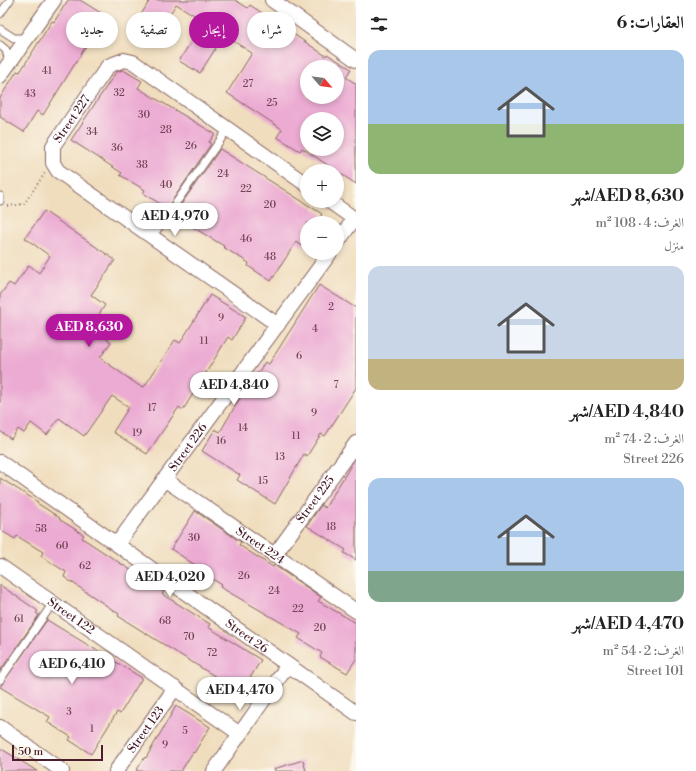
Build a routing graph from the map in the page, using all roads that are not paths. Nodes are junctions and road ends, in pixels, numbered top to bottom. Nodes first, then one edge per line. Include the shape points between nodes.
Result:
1 (10, 0) edge
2 (54, 0) edge
3 (272, 0) edge
4 (0, 14) edge
5 (0, 29) edge
6 (28, 38) junction
7 (0, 46) edge
8 (356, 60) edge
9 (9, 63) junction
10 (0, 76) edge
11 (228, 129) junction
12 (300, 181) edge
13 (0, 196) edge
14 (3, 204) edge
15 (339, 208) edge
16 (355, 220) edge
17 (344, 234) edge
18 (152, 237) junction
19 (325, 260) edge
20 (278, 325) junction
21 (356, 442) edge
22 (0, 462) edge
23 (164, 479) junction
24 (117, 544) junction
25 (274, 556) junction
26 (0, 566) edge
27 (53, 603) junction
28 (356, 612) edge
29 (288, 665) junction
30 (0, 680) edge
31 (175, 688) junction
32 (356, 713) edge
33 (0, 727) edge
34 (240, 734) junction
35 (62, 771) edge
36 (116, 771) edge
37 (214, 771) edge

1 - 4 lane
2 - 6 street
3 - 8 street
5 - 6 lane via 14,38
6 - 9 street
7 - 9 lane via 6,50
9 - 10 street
11 - 12 street, Street 227
11 - 18 lane
11 - 18 street, Street 227 via 133,62 124,60 108,66 53,146 53,163 58,171
13 - 14 lane
15 - 16 street
16 - 17 street
18 - 20 street
19 - 20 street, Street 226
20 - 23 street, Street 226
21 - 25 street, Street 225
22 - 24 street, Street 26
23 - 24 street, Street 226
23 - 25 street, Street 224
24 - 29 street, Street 26
25 - 28 street, Street 224
26 - 27 street, Street 122
27 - 30 lane
27 - 31 street, Street 122
29 - 32 street, Street 26
29 - 34 street
31 - 34 street, Street 122
31 - 36 street, Street 123
33 - 35 street
34 - 37 street

